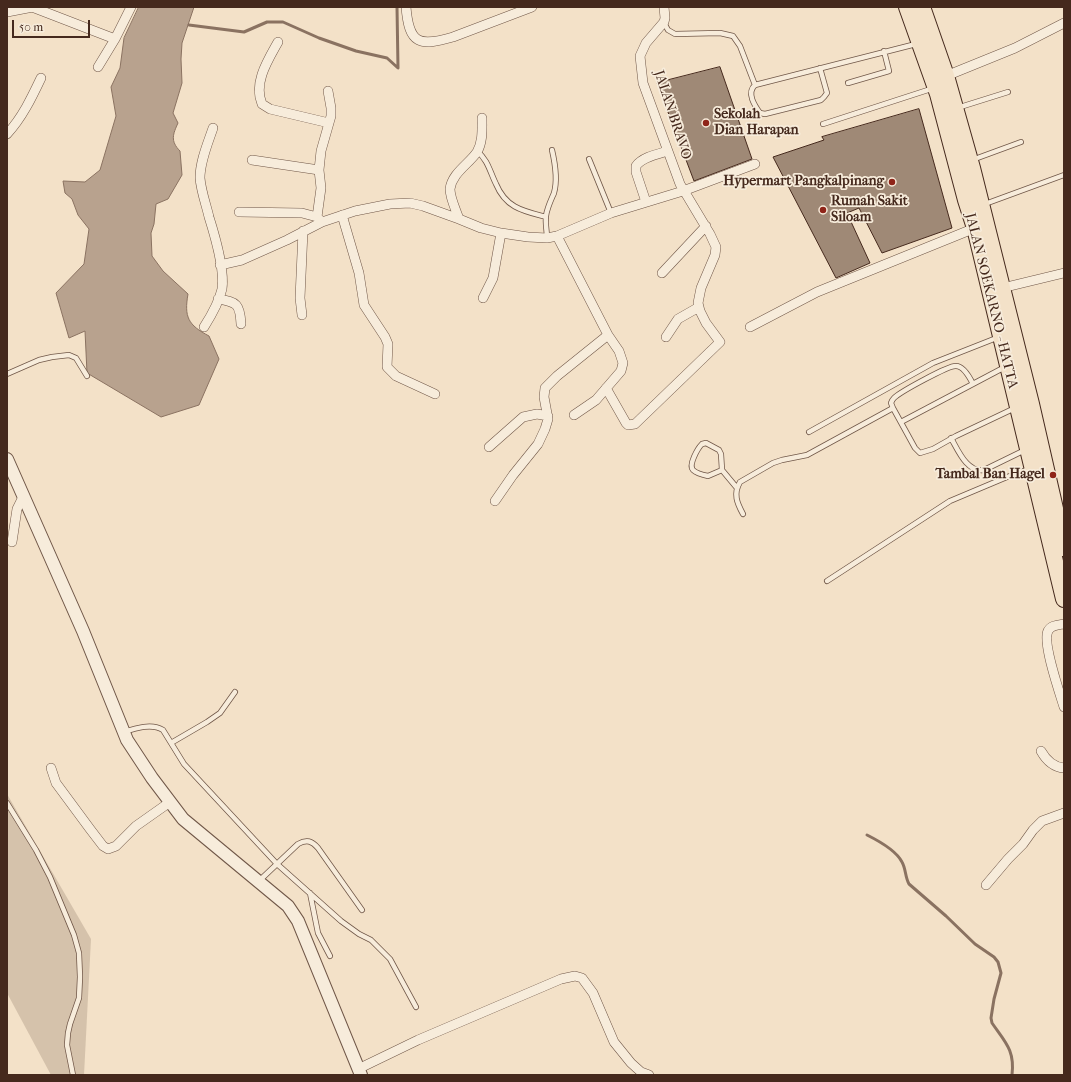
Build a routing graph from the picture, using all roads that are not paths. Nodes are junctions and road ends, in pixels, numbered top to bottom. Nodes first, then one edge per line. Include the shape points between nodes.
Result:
1 (32, 7) edge
2 (130, 7) edge
3 (406, 7) edge
4 (532, 7) edge
5 (664, 7) edge
6 (907, 7) edge
7 (922, 7) edge
8 (7, 12) edge
9 (664, 22) junction
10 (1064, 23) edge
11 (115, 39) junction
12 (278, 42) dead end
13 (920, 43) junction
14 (884, 52) junction
15 (98, 66) dead end
16 (820, 68) junction
17 (41, 78) dead end
18 (941, 82) junction
19 (848, 83) dead end
20 (755, 85) junction
21 (328, 91) dead end
22 (1008, 92) dead end
23 (956, 108) junction
24 (482, 118) dead end
25 (329, 123) junction
26 (823, 124) dead end
27 (213, 128) dead end
28 (7, 134) edge
29 (1021, 142) dead end
30 (552, 150) dead end
31 (477, 151) junction
32 (668, 151) junction
33 (589, 159) dead end
34 (252, 160) dead end
35 (970, 161) junction
36 (755, 164) dead end
37 (319, 170) junction
38 (1064, 175) edge
39 (683, 191) junction
40 (646, 202) junction
41 (982, 205) junction
42 (239, 212) dead end
43 (611, 213) junction
44 (342, 215) junction
45 (459, 218) junction
46 (546, 218) junction
47 (320, 219) junction
48 (706, 226) junction
49 (975, 228) junction
50 (303, 231) junction
51 (501, 233) junction
52 (557, 236) junction
53 (547, 238) junction
54 (220, 265) junction
55 (662, 273) dead end
56 (1064, 273) edge
57 (1002, 288) junction
58 (483, 298) dead end
59 (218, 299) junction
60 (699, 307) junction
61 (302, 315) dead end
62 (240, 324) dead end
63 (204, 327) dead end
64 (750, 327) dead end
65 (608, 335) junction
66 (1001, 336) junction
67 (666, 337) dead end
68 (1008, 365) junction
69 (7, 374) edge
70 (87, 376) dead end
71 (973, 384) junction
72 (606, 388) junction
73 (435, 394) dead end
74 (1024, 405) junction
75 (893, 408) junction
76 (574, 415) dead end
77 (548, 416) junction
78 (901, 422) junction
79 (809, 432) dead end
80 (951, 438) junction
81 (489, 446) dead end
82 (1028, 449) junction
83 (7, 459) edge
84 (1033, 467) junction
85 (722, 470) junction
86 (737, 488) junction
87 (23, 497) junction
88 (495, 501) dead end
89 (744, 514) dead end
90 (1061, 527) edge
91 (12, 542) dead end
92 (1064, 548) edge
93 (827, 581) dead end
94 (1064, 598) edge
95 (1064, 624) edge
96 (235, 692) dead end
97 (1064, 707) edge
98 (124, 732) junction
99 (171, 743) junction
100 (1041, 751) dead end
101 (51, 768) dead end
102 (1064, 768) edge
103 (170, 802) junction
104 (7, 803) edge
105 (1064, 813) edge
106 (277, 864) junction
107 (257, 882) junction
108 (986, 885) dead end
109 (310, 893) junction
110 (362, 910) dead end
111 (330, 956) dead end
112 (416, 1007) dead end
113 (360, 1072) edge
114 (73, 1075) edge
115 (649, 1075) edge

1 - 8 street
1 - 11 street
2 - 11 street
3 - 4 street via 412,33 417,40 425,43 452,38
5 - 9 street
6 - 13 highway, JALAN SOEKARNO - HATTA
7 - 18 highway, JALAN SOEKARNO - HATTA
9 - 20 lane via 668,30 675,34 720,33 733,36 740,46
9 - 32 street, JALAN BRAVO via 646,43 640,56 643,83
10 - 18 street
11 - 15 street
12 - 25 street via 262,71 262,104 270,109
13 - 14 lane
13 - 18 highway, JALAN SOEKARNO - HATTA
14 - 16 lane
14 - 19 lane via 889,71
16 - 20 lane
16 - 20 lane via 826,92 824,97 816,102 763,114 753,101 751,92
17 - 28 street via 30,102
18 - 23 highway, JALAN SOEKARNO - HATTA
18 - 26 lane
18 - 49 highway, JALAN SOEKARNO - HATTA
21 - 25 street via 331,108
22 - 23 lane
23 - 35 highway, JALAN SOEKARNO - HATTA
24 - 31 street via 482,135
25 - 37 street
27 - 54 street via 200,177
29 - 35 lane
30 - 46 lane via 556,171 555,187
31 - 45 street via 460,170 450,188
31 - 46 lane via 485,159 496,185 510,204 522,211
32 - 39 street, JALAN BRAVO
32 - 40 street via 644,159 636,166
33 - 43 lane
34 - 37 street
35 - 41 highway, JALAN SOEKARNO - HATTA
36 - 39 street
37 - 47 street
38 - 41 lane
39 - 40 street
39 - 48 street, JALAN BRAVO
40 - 43 street
41 - 57 highway, JALAN SOEKARNO - HATTA
42 - 47 street via 302,213
43 - 52 street
44 - 45 street via 378,206 410,203
44 - 47 street
44 - 73 street via 360,273 364,305 388,344 387,367 396,376
45 - 51 street via 481,228
46 - 53 lane
47 - 50 street
48 - 55 street
48 - 60 street, JALAN BRAVO via 716,250 700,293
49 - 64 street via 824,289
49 - 66 highway, JALAN SOEKARNO - HATTA
50 - 54 street via 242,260
50 - 61 street via 300,298
51 - 53 street
51 - 58 street via 493,278
52 - 53 street
52 - 65 street
54 - 59 street via 222,289
56 - 57 street
57 - 74 highway, JALAN SOEKARNO - HATTA
59 - 62 street via 236,304 240,310
59 - 63 street
60 - 67 street via 678,319
60 - 72 street via 706,323 720,342 637,423 626,423
65 - 72 street via 621,356 623,365
65 - 77 street via 545,388
66 - 68 highway, JALAN SOEKARNO - HATTA
66 - 79 lane via 933,363
68 - 71 lane
68 - 74 highway, JALAN SOEKARNO - HATTA
69 - 70 lane via 39,360 68,355 76,358
71 - 75 lane via 960,368 953,366 895,397 892,401
71 - 78 lane
72 - 76 street via 596,400
74 - 80 lane
74 - 82 highway, JALAN SOEKARNO - HATTA
74 - 90 highway, JALAN SOEKARNO - HATTA
75 - 78 lane
75 - 86 lane via 807,455 773,463 740,482
77 - 81 street via 537,414 523,417
77 - 88 street via 546,429 538,444
78 - 80 lane via 915,448 920,452 932,449
80 - 82 lane via 966,463 978,471
82 - 84 highway, JALAN SOEKARNO - HATTA
83 - 87 street
84 - 93 lane via 950,502
84 - 94 highway, JALAN SOEKARNO - HATTA
85 - 85 lane via 719,450 706,443 699,446 691,468 708,476
85 - 86 lane
86 - 89 lane via 736,499
87 - 91 street via 17,509
87 - 98 street via 83,630
90 - 92 highway, JALAN SOEKARNO - HATTA
95 - 97 street via 1051,627 1046,636 1050,660
96 - 99 lane via 220,713
98 - 99 lane via 143,727 157,727 163,730
98 - 103 street
99 - 106 lane via 184,764
100 - 102 street via 1053,765
101 - 103 street via 56,783 103,846 108,849 116,846 136,826
103 - 107 street via 183,819
104 - 114 lane via 50,877 79,953 79,998 70,1024 67,1045
105 - 108 street via 1042,821
106 - 107 lane
106 - 109 lane
106 - 110 lane via 298,844 311,841
107 - 113 street via 288,906 298,921
109 - 111 lane via 318,933
109 - 112 lane via 341,921 371,940 390,959
113 - 115 street via 418,1040 561,979 575,976 582,978 593,993 614,1042 631,1063

